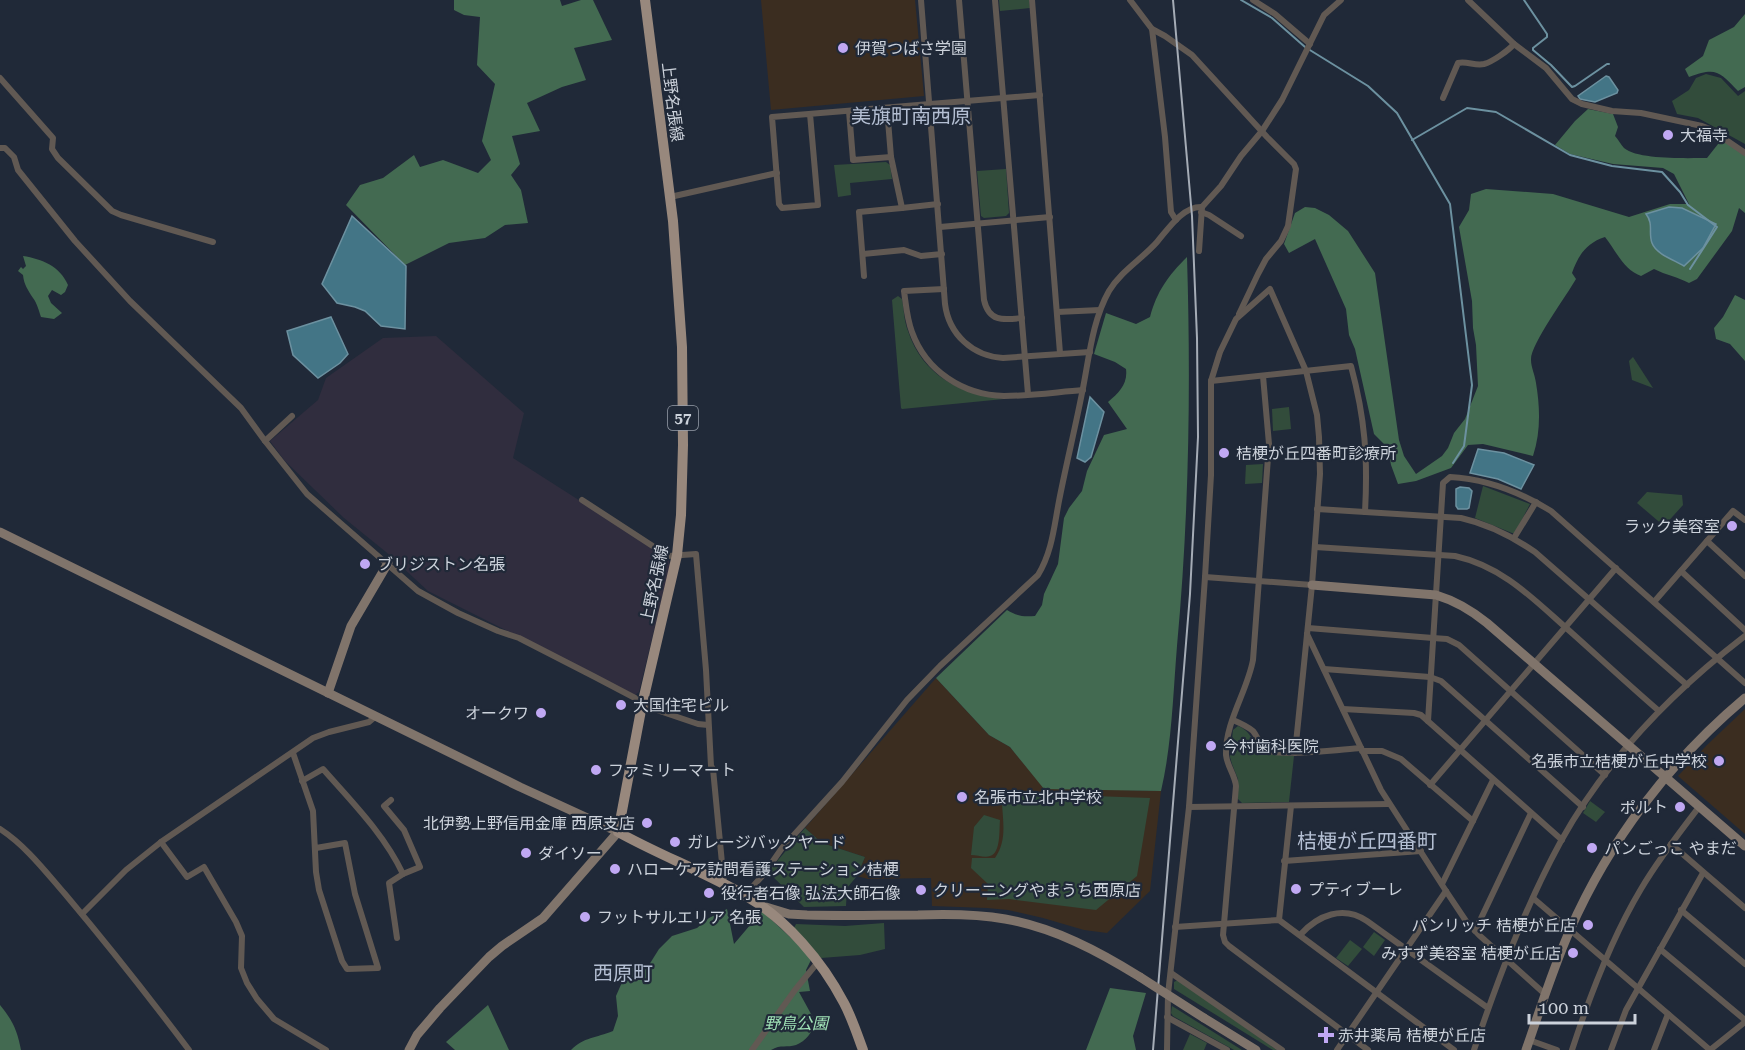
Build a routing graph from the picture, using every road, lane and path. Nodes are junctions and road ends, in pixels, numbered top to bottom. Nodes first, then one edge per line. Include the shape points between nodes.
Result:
1 (645, 0) edge
2 (921, 0) edge
3 (959, 0) edge
4 (995, 0) edge
5 (1032, 0) edge
6 (1130, 0) edge
7 (1253, 0) edge
8 (1341, 0) edge
9 (1468, 0) edge
10 (1152, 29) junction
11 (1514, 44) junction
12 (1309, 47) junction
13 (0, 78) edge
14 (1040, 95) junction
15 (1004, 98) junction
16 (1443, 98) dead end
17 (968, 101) junction
18 (930, 105) junction
19 (887, 108) junction
20 (849, 111) junction
21 (810, 114) junction
22 (1262, 131) junction
23 (0, 148) edge
24 (1745, 153) edge
25 (891, 157) junction
26 (777, 173) junction
27 (670, 197) junction
28 (938, 204) junction
29 (902, 208) junction
30 (1202, 209) junction
31 (1050, 217) junction
32 (1013, 220) junction
33 (1176, 220) junction
34 (978, 223) junction
35 (940, 227) junction
36 (1241, 236) dead end
37 (213, 242) dead end
38 (1199, 251) dead end
39 (863, 254) junction
40 (942, 254) junction
41 (864, 276) dead end
42 (944, 289) junction
43 (1100, 310) junction
44 (1057, 312) junction
45 (1022, 318) junction
46 (1236, 320) junction
47 (1090, 352) junction
48 (1060, 354) junction
49 (1024, 356) junction
50 (1306, 371) junction
51 (1263, 376) junction
52 (1211, 381) junction
53 (1083, 390) junction
54 (1028, 394) junction
55 (292, 416) dead end
56 (264, 441) junction
57 (582, 500) dead end
58 (1536, 502) junction
59 (1317, 509) junction
60 (1365, 512) junction
61 (1441, 516) junction
62 (1745, 520) edge
63 (0, 532) edge
64 (1514, 538) junction
65 (1707, 541) junction
66 (1315, 547) junction
67 (1439, 554) junction
68 (677, 555) junction
69 (388, 563) junction
70 (1616, 568) junction
71 (1681, 571) junction
72 (1745, 576) edge
73 (1205, 577) junction
74 (1258, 581) junction
75 (1312, 585) junction
76 (1436, 596) junction
77 (1590, 600) junction
78 (1654, 602) junction
79 (1565, 628) junction
80 (1745, 630) edge
81 (1307, 631) junction
82 (1745, 636) edge
83 (1433, 638) junction
84 (1717, 658) junction
85 (1534, 664) junction
86 (1324, 669) junction
87 (1430, 677) junction
88 (1745, 683) edge
89 (1686, 685) junction
90 (1510, 691) junction
91 (328, 693) junction
92 (1745, 698) edge
93 (642, 705) junction
94 (1343, 709) junction
95 (1659, 711) junction
96 (376, 716) junction
97 (1233, 720) junction
98 (1485, 720) junction
99 (1428, 721) junction
100 (708, 725) junction
101 (1629, 746) junction
102 (1361, 749) junction
103 (1460, 750) junction
104 (292, 753) junction
105 (1295, 753) junction
106 (1605, 775) junction
107 (1665, 778) junction
108 (1493, 780) junction
109 (302, 781) junction
110 (1430, 785) junction
111 (391, 800) dead end
112 (1389, 804) junction
113 (1291, 806) junction
114 (1189, 807) junction
115 (1235, 807) junction
116 (1583, 807) junction
117 (1700, 807) junction
118 (1531, 813) junction
119 (1473, 821) junction
120 (0, 829) edge
121 (618, 832) junction
122 (1562, 840) junction
123 (161, 842) junction
124 (1671, 844) junction
125 (1745, 846) edge
126 (316, 848) junction
127 (1421, 851) junction
128 (1284, 861) junction
129 (1703, 873) junction
130 (403, 874) junction
131 (1442, 884) junction
132 (724, 885) junction
133 (1446, 891) junction
134 (745, 895) junction
135 (1533, 898) junction
136 (758, 903) junction
137 (1745, 908) edge
138 (1681, 910) junction
139 (82, 914) junction
140 (1279, 920) junction
141 (1224, 924) junction
142 (1175, 927) junction
143 (1569, 930) junction
144 (1475, 931) junction
145 (1300, 935) junction
146 (397, 938) dead end
147 (1407, 949) junction
148 (1660, 949) junction
149 (1605, 960) junction
150 (1507, 961) junction
151 (818, 962) junction
152 (1745, 964) edge
153 (1171, 973) junction
154 (1638, 988) junction
155 (1376, 993) junction
156 (1546, 995) junction
157 (1488, 1008) junction
158 (1668, 1014) junction
159 (1167, 1017) junction
160 (1745, 1021) edge
161 (1348, 1035) junction
162 (1527, 1045) edge
163 (189, 1050) edge
164 (326, 1050) edge
165 (409, 1050) edge
166 (752, 1050) edge
167 (863, 1050) edge
168 (1167, 1050) edge
169 (1227, 1050) edge
170 (1256, 1050) edge
171 (1282, 1050) edge
172 (1337, 1050) edge
173 (1368, 1050) edge
174 (1454, 1050) edge
175 (1474, 1050) edge
176 (1557, 1050) edge
177 (1572, 1050) edge
178 (1611, 1050) edge
179 (1654, 1050) edge
180 (1710, 1050) edge

1 - 27 main road, 上野名張線 / 57
2 - 18 street
3 - 17 street
4 - 15 street
5 - 14 street
6 - 10 street
7 - 12 street via 1275,14
8 - 12 street via 1324,15
9 - 11 street
10 - 22 street via 1192,55
10 - 33 street via 1171,212
11 - 16 street via 1484,64 1458,63
11 - 24 street via 1546,68 1578,102 1702,126
12 - 22 street
13 - 37 street via 53,138 52,149 58,158 112,211
14 - 15 street
14 - 31 street
15 - 17 street
15 - 32 street
17 - 18 street
17 - 34 street
18 - 19 street
18 - 28 street
19 - 20 street
19 - 25 street
20 - 21 street
20 - 25 street via 853,160
21 - 26 street via 772,117
21 - 26 street via 818,205 782,208
22 - 30 street
22 - 46 street via 1296,169 1288,226
23 - 56 street via 14,157 18,170 75,241 130,301 241,408
25 - 29 street
26 - 27 street
27 - 68 main road, 上野名張線 / 57 via 682,347 683,445
28 - 29 street
28 - 35 street
29 - 39 street via 859,212
30 - 33 street via 1195,206
30 - 36 street
30 - 38 street
31 - 32 street
31 - 44 street
32 - 34 street
32 - 45 street
33 - 43 street via 1120,276
34 - 35 street
34 - 45 street via 986,309 998,318
35 - 40 street
39 - 40 street via 904,250 921,256
39 - 41 street
40 - 42 street
42 - 49 street via 951,325 967,345 989,356
42 - 54 street via 904,291 912,333 930,363 947,379 975,392
43 - 44 street
43 - 47 street
44 - 48 street
45 - 49 street
46 - 50 street via 1270,290
46 - 52 street
47 - 48 street
47 - 53 street
48 - 49 street
49 - 54 street
50 - 51 street
50 - 59 street via 1319,437
50 - 60 street via 1351,366 1366,452
51 - 52 street
51 - 74 street via 1269,444
52 - 73 street
53 - 54 street
53 - 134 street via 1054,535 1038,575 908,700
55 - 56 street
56 - 69 street via 307,494
57 - 68 street via 668,556
58 - 61 street via 1490,483 1450,477 1443,483
58 - 64 street
58 - 70 street via 1556,514
59 - 60 street
59 - 66 street
60 - 61 street
61 - 64 street via 1470,520
61 - 67 street
62 - 65 street via 1734,511
63 - 91 street
64 - 77 street
65 - 71 street
65 - 72 street
66 - 67 street
66 - 75 street
67 - 76 street
67 - 79 street via 1469,559 1499,572
68 - 93 main road, 上野名張線 / 57
68 - 100 street via 696,554
69 - 91 street via 351,626
69 - 93 street via 427,597 577,667
70 - 77 street
70 - 78 street
71 - 78 street
71 - 80 street
73 - 74 street
73 - 114 street
74 - 75 street
74 - 97 street via 1253,660
75 - 76 street
75 - 81 street
76 - 83 street
76 - 85 street via 1472,611
77 - 79 street
77 - 89 street
78 - 84 street
79 - 85 street
79 - 95 street
81 - 83 street
81 - 86 street
81 - 105 street
82 - 84 street
83 - 87 street
83 - 90 street via 1460,645
84 - 88 street
84 - 89 street
85 - 90 street
85 - 101 street
86 - 87 street
86 - 94 street
87 - 98 street via 1441,681
87 - 99 street
89 - 95 street
90 - 98 street
90 - 106 street
91 - 96 street
92 - 107 street
93 - 100 street
93 - 121 main road, 上野名張線 / 57
94 - 99 street via 1414,713
94 - 102 street
95 - 101 street
96 - 104 street via 369,722 313,738
96 - 121 street
97 - 105 street via 1249,728 1266,750
97 - 115 street via 1226,757 1235,778
98 - 103 street
98 - 116 street
99 - 103 street
100 - 132 street
101 - 106 street
101 - 107 street
102 - 105 street
102 - 110 street via 1393,754
102 - 112 street
103 - 108 street
103 - 110 street
104 - 109 street
104 - 123 street
106 - 116 street
107 - 117 street
107 - 143 street via 1620,838
108 - 118 street
108 - 119 street
109 - 126 street via 313,811
109 - 130 street via 323,769 377,832
110 - 119 street
111 - 130 street via 384,806 404,830 420,867
112 - 113 street
112 - 127 street
113 - 115 street
113 - 128 street
114 - 115 street
114 - 142 street
115 - 141 street
116 - 122 street
117 - 124 street
117 - 125 street
118 - 122 street
118 - 144 street
119 - 131 street
120 - 139 street via 33,857
121 - 132 main road
121 - 165 street via 543,918 502,946 440,1008
122 - 135 street
123 - 139 street
123 - 164 street via 187,877 204,867 242,936 241,968 257,999 274,1019
124 - 129 street
124 - 149 street via 1640,891
126 - 126 street via 319,890 342,961 347,969 378,968 355,894 345,843
127 - 128 street
127 - 131 street
128 - 140 street
129 - 137 street
129 - 138 street
130 - 146 street via 389,883
131 - 133 street
132 - 134 main road
133 - 144 street
133 - 147 street
134 - 136 main road
135 - 143 street
135 - 150 street
136 - 151 main road
136 - 170 street, bridge via 798,915 977,915 1050,931 1084,944
138 - 148 street
138 - 152 street
139 - 163 street
140 - 141 street
140 - 145 street
141 - 142 street
141 - 161 street via 1224,939 1229,946
142 - 153 street
143 - 149 street
143 - 156 street
144 - 150 street
145 - 147 street via 1320,918 1346,913 1362,917
145 - 155 street
147 - 155 street
147 - 157 street
148 - 154 street
148 - 160 street
149 - 154 street
149 - 177 street
150 - 156 street
150 - 157 street
151 - 166 street
151 - 167 main road via 844,1003
153 - 159 street
153 - 171 street
154 - 158 street
154 - 178 street
155 - 161 street
155 - 174 street
156 - 162 street
157 - 175 street
158 - 179 street
158 - 180 street
159 - 168 street
159 - 169 street
160 - 180 street
161 - 172 street
161 - 173 street
162 - 176 street

